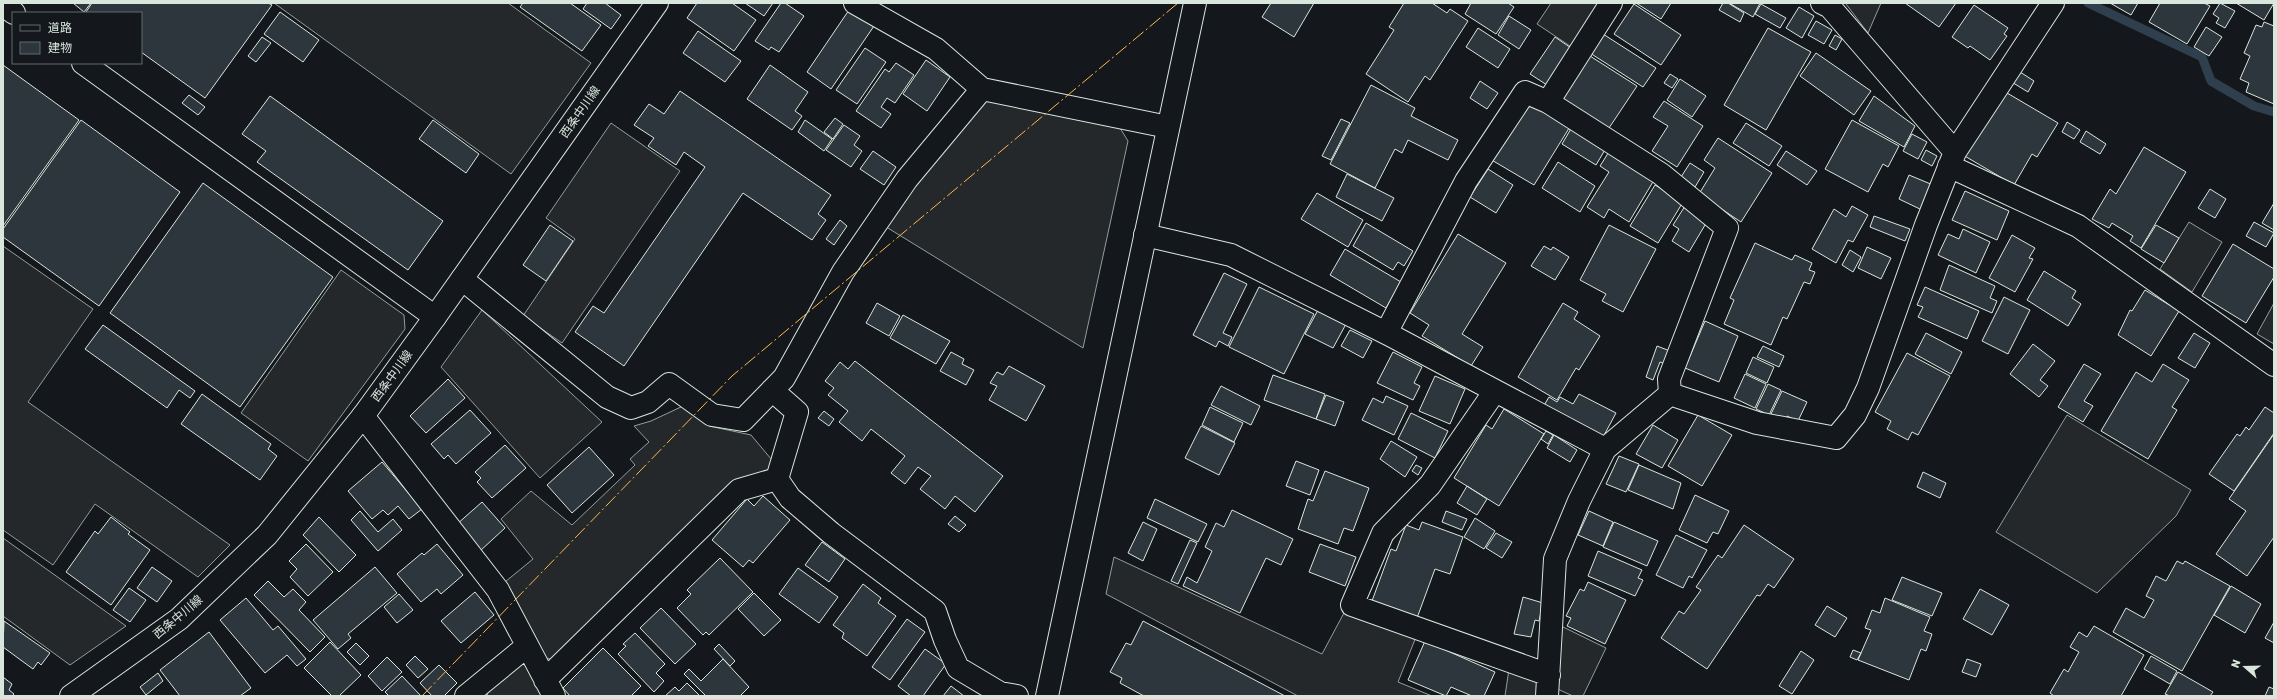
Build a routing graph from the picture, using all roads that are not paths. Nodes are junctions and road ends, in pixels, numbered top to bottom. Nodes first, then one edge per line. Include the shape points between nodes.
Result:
1 (657, 3) edge
2 (855, 3) edge
3 (1195, 3) edge
4 (1611, 3) edge
5 (1822, 3) edge
6 (2053, 3) edge
7 (3, 5) edge
8 (13, 12) edge
9 (84, 64) edge
10 (982, 89) junction
11 (1548, 102) junction
12 (1168, 127) junction
13 (1952, 159) junction
14 (1145, 235) junction
15 (462, 279) junction
16 (436, 317) junction
17 (1386, 333) junction
18 (2274, 365) edge
19 (772, 390) junction
20 (1495, 391) junction
21 (1670, 394) junction
22 (363, 416) junction
23 (1605, 449) junction
24 (778, 479) junction
25 (527, 646) junction
26 (1548, 686) edge
27 (549, 688) edge
28 (71, 696) edge
29 (466, 696) edge
30 (1018, 696) edge
31 (1047, 696) edge

1 - 15 street, 西条中川線
2 - 10 street via 936,49
3 - 12 street
4 - 11 street
5 - 13 street via 1830,7
6 - 13 street
7 - 8 street
9 - 16 street
10 - 12 street
10 - 19 street via 898,192 843,272 784,378
11 - 17 street via 1525,92 1466,181
11 - 21 street via 1661,174 1727,228 1669,378
12 - 14 street
13 - 18 street via 2078,226
13 - 21 street via 1868,388 1855,415 1836,438 1757,423
14 - 17 street via 1231,255
14 - 31 street
15 - 16 street, 西条中川線
15 - 19 street via 606,397 631,408 648,402 669,384 712,415 743,420
16 - 22 street, 西条中川線
17 - 20 street
19 - 24 street via 797,412
20 - 23 street
20 - 26 street via 1430,485 1383,533 1352,605
21 - 23 street
22 - 25 street via 498,590
22 - 28 street, 西条中川線 via 267,535 179,619
23 - 26 street via 1579,501 1555,559
24 - 27 street via 739,490
24 - 30 street via 790,498 831,533 935,611 958,668 1000,693
25 - 27 street
25 - 29 street

